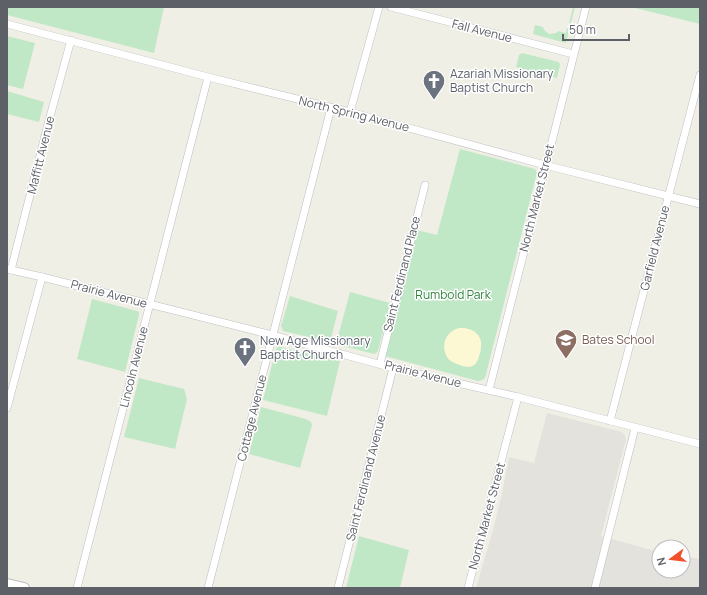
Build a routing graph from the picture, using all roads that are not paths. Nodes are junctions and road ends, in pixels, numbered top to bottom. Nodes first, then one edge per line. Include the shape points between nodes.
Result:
1 (379, 7) edge
2 (391, 7) edge
3 (586, 7) edge
4 (7, 24) edge
5 (71, 40) junction
6 (573, 54) junction
7 (700, 75) edge
8 (208, 77) junction
9 (331, 108) junction
10 (350, 112) junction
11 (545, 165) junction
12 (425, 185) dead end
13 (668, 196) junction
14 (700, 204) edge
15 (9, 269) edge
16 (42, 276) junction
17 (150, 305) junction
18 (272, 335) junction
19 (380, 364) junction
20 (394, 368) junction
21 (489, 390) junction
22 (518, 397) junction
23 (7, 408) edge
24 (610, 421) junction
25 (635, 428) junction
26 (700, 444) edge
27 (7, 584) edge
28 (24, 588) edge
29 (77, 588) edge
30 (208, 588) edge
31 (338, 588) edge
32 (468, 588) edge
33 (595, 588) edge

1 - 10 street
2 - 6 street, Fall Avenue
3 - 6 street, North Market Street
4 - 5 street, North Spring Avenue
5 - 8 street, North Spring Avenue
5 - 15 street, Maffitt Avenue
6 - 11 street, North Market Street
7 - 13 street, Garfield Avenue
8 - 9 street, North Spring Avenue
8 - 17 street, Lincoln Avenue
9 - 10 street, North Spring Avenue
9 - 18 street, Cottage Avenue
10 - 11 street, North Spring Avenue
11 - 13 street, North Spring Avenue
11 - 21 street, North Market Street
12 - 19 street, Saint Ferdinand Place
13 - 14 street, North Spring Avenue
13 - 24 street, Garfield Avenue
15 - 16 street, Prairie Avenue
16 - 17 street, Prairie Avenue
16 - 23 street
17 - 18 street, Prairie Avenue
17 - 29 street, Lincoln Avenue
18 - 19 street, Prairie Avenue
18 - 30 street, Cottage Avenue
19 - 20 street, Prairie Avenue
20 - 21 street, Prairie Avenue
20 - 31 street, Saint Ferdinand Avenue
21 - 22 street, Prairie Avenue
22 - 24 street, Prairie Avenue
22 - 32 street, North Market Street
24 - 25 street, Prairie Avenue
25 - 26 street, Prairie Avenue
25 - 33 street
27 - 28 main road

